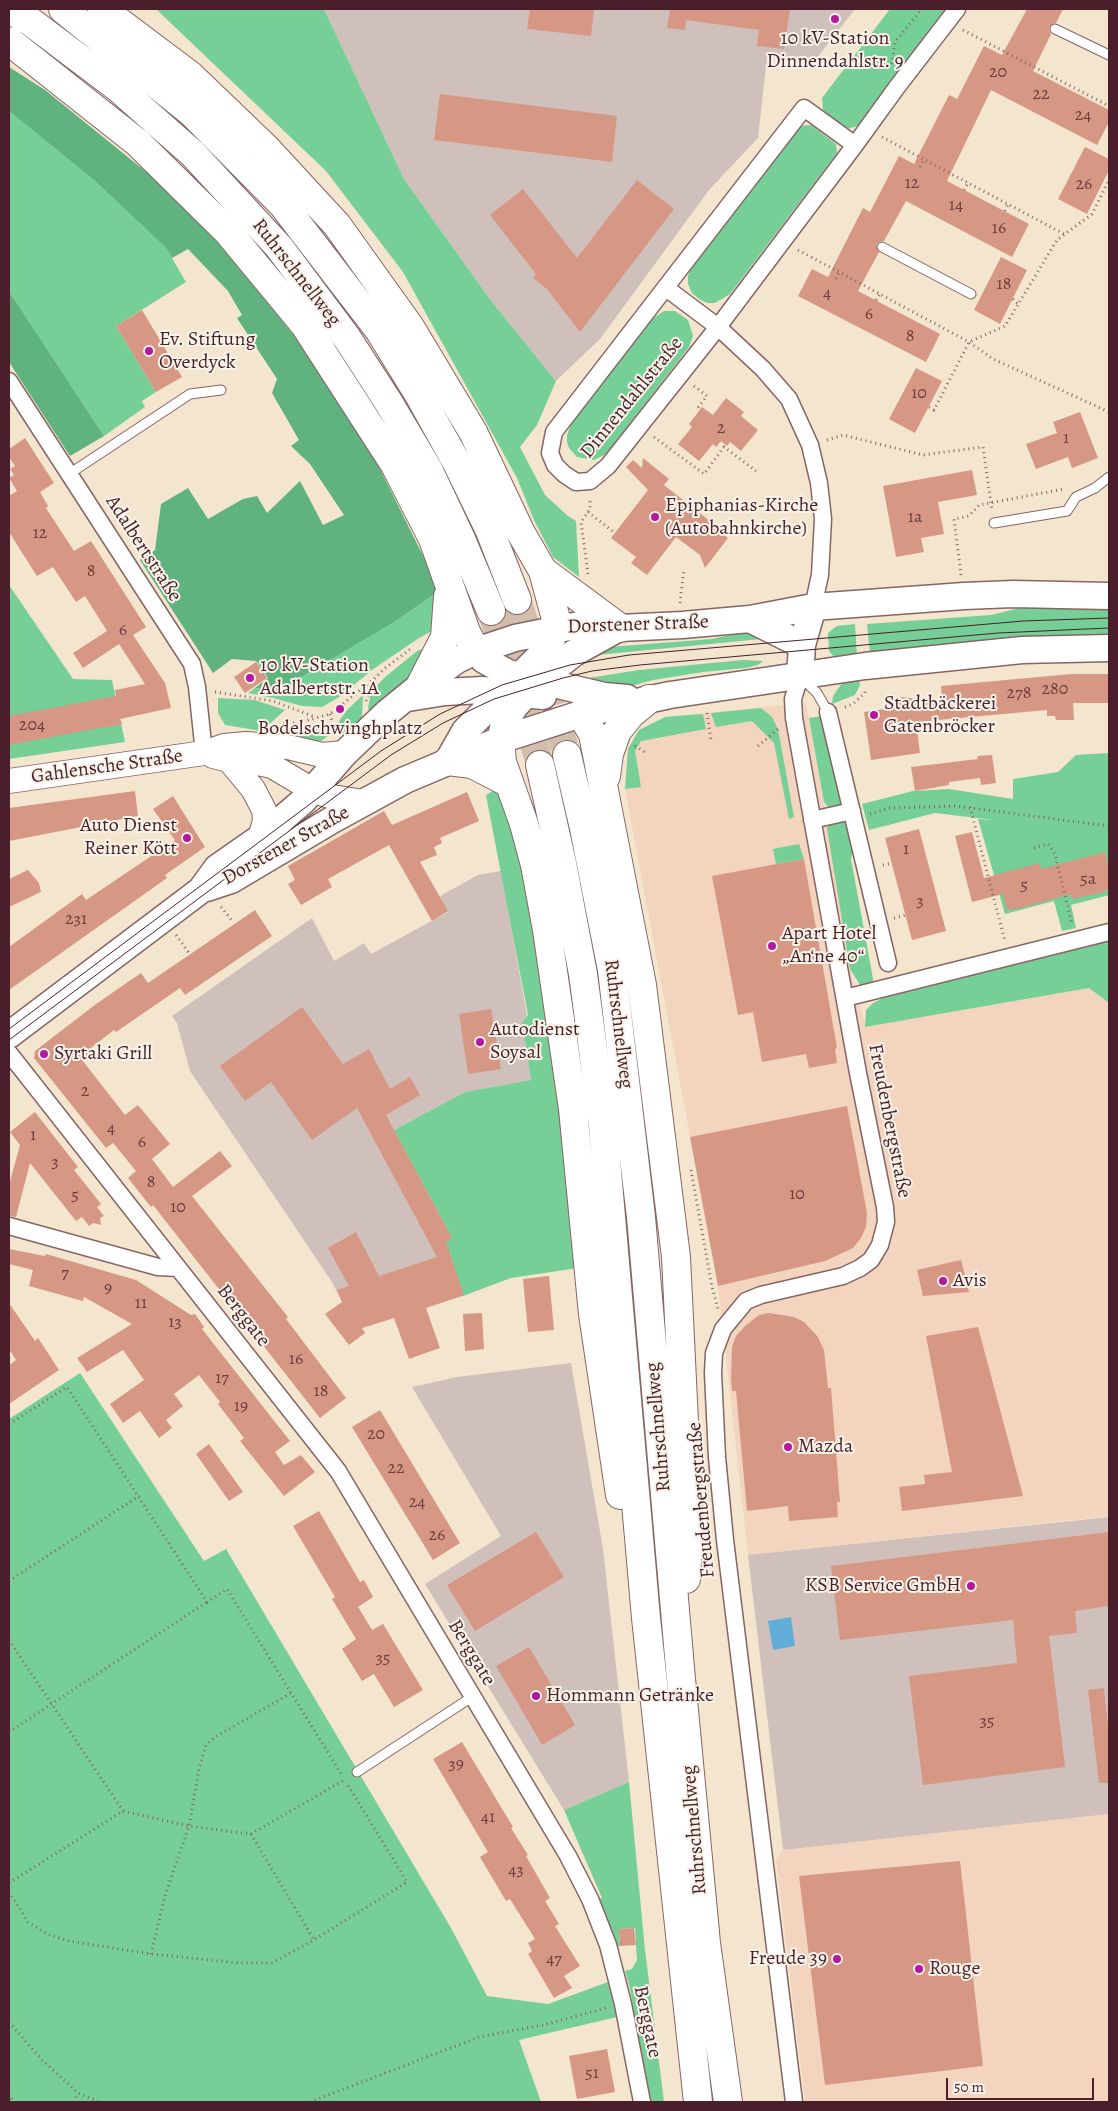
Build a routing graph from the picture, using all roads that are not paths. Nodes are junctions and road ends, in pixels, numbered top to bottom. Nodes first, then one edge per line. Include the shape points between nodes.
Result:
1 (10, 9) edge
2 (63, 9) edge
3 (102, 9) edge
4 (957, 9) edge
5 (1055, 29) dead end
6 (9, 41) edge
7 (1109, 55) edge
8 (855, 145) junction
9 (882, 247) dead end
10 (666, 288) junction
11 (971, 294) dead end
12 (718, 327) junction
13 (9, 381) edge
14 (221, 390) dead end
15 (69, 474) junction
16 (1109, 476) edge
17 (994, 523) road end
18 (543, 571) junction
19 (448, 584) junction
20 (1109, 596) edge
21 (517, 600) tunnel mouth
22 (813, 607) junction
23 (491, 611) tunnel mouth
24 (750, 619) junction
25 (620, 628) junction
26 (554, 629) junction
27 (802, 645) junction
28 (1109, 648) edge
29 (476, 651) junction
30 (800, 676) junction
31 (523, 686) junction
32 (412, 692) junction
33 (649, 700) junction
34 (828, 712) joint
35 (581, 714) junction
36 (500, 740) junction
37 (204, 753) junction
38 (345, 753) junction
39 (567, 754) tunnel mouth
40 (229, 760) junction
41 (448, 761) junction
42 (540, 765) tunnel mouth
43 (9, 781) edge
44 (509, 783) junction
45 (604, 784) junction
46 (314, 791) junction
47 (363, 802) junction
48 (853, 815) junction
49 (812, 820) junction
50 (260, 838) junction
51 (202, 890) junction
52 (1109, 932) edge
53 (888, 962) dead end
54 (845, 998) junction
55 (9, 1034) edge
56 (9, 1053) edge
57 (9, 1226) edge
58 (178, 1268) junction
59 (680, 1668) junction
60 (472, 1697) junction
61 (654, 1699) junction
62 (357, 1772) dead end
63 (642, 2102) edge
64 (698, 2102) edge
65 (728, 2102) edge
66 (794, 2102) edge

1 - 23 highway, Ruhrschnellweg via 117,87 193,154 279,246 347,338 428,469
2 - 21 highway, Ruhrschnellweg via 191,112 283,205 379,330 419,395 458,462
3 - 18 highway via 190,76 265,147 337,224 410,327 473,432 521,533
4 - 8 street, Dinnendahlstraße
5 - 7 lane
6 - 19 highway via 138,142 228,232 304,324 395,465 433,539
8 - 10 street, Dinnendahlstraße via 804,108
8 - 12 street, Dinnendahlstraße
9 - 11 lane
10 - 12 street
10 - 12 street, Dinnendahlstraße via 554,432 550,453 564,474 576,482 590,481 608,466
12 - 22 street via 763,369 789,399 810,445 819,482 823,520 820,575
13 - 15 street, Adalbertstraße
14 - 15 lane via 190,394
15 - 37 street, Adalbertstraße via 192,664
16 - 17 lane via 1095,488 1076,497 1067,511
18 - 25 highway
18 - 26 highway via 556,619
19 - 29 highway
19 - 32 highway via 445,637
20 - 22 main road, Dorstener Straße via 1013,594
22 - 24 main road, Dorstener Straße
22 - 27 main road
24 - 25 main road, Dorstener Straße
24 - 27 main road
25 - 26 main road, Dorstener Straße via 579,625
25 - 31 main road
26 - 29 main road, Dorstener Straße
26 - 31 main road via 547,649
27 - 30 main road
28 - 30 main road, Dorstener Straße via 1012,651
29 - 31 main road
29 - 32 main road, Dorstener Straße via 457,660
30 - 33 main road, Dorstener Straße
30 - 34 lane
30 - 49 street, Freudenbergstraße via 793,699 794,718
31 - 32 main road
31 - 33 main road
31 - 35 main road via 559,700
31 - 36 main road
31 - 41 main road via 465,731
32 - 38 main road, Dorstener Straße
33 - 35 main road, Dorstener Straße
33 - 45 highway via 617,731
34 - 48 street
35 - 36 main road, Dorstener Straße
35 - 45 highway via 593,734
36 - 41 main road, Dorstener Straße
36 - 44 highway via 499,751
37 - 38 street, Gahlensche Straße via 224,746 246,744 288,747 322,755
37 - 40 street, Gahlensche Straße
37 - 43 street, Gahlensche Straße
38 - 46 main road, Dorstener Straße
39 - 59 highway, Ruhrschnellweg via 612,970 641,1216
40 - 46 street, Gahlensche Straße via 272,766
40 - 50 street via 253,789 264,810 265,822
41 - 44 highway via 472,764
41 - 47 main road, Dorstener Straße
42 - 61 highway, Ruhrschnellweg via 583,974 603,1125
44 - 61 highway via 535,866 558,1000 610,1440
45 - 59 highway via 642,986 676,1258 689,1525
46 - 47 street, Gahlensche Straße via 333,798
46 - 50 main road, Dorstener Straße
47 - 51 main road, Dorstener Straße via 231,880
48 - 49 street
48 - 53 street
49 - 54 street, Freudenbergstraße
50 - 51 main road, Dorstener Straße via 217,868
51 - 55 main road, Dorstener Straße
52 - 54 street
54 - 66 street, Freudenbergstraße via 885,1207 886,1222 880,1246 871,1260 843,1276 761,1295 746,1302 723,1329 714,1353 725,1540
56 - 58 street, Berggate
57 - 58 street via 158,1267
58 - 60 street, Berggate via 338,1471
59 - 65 highway, Ruhrschnellweg via 706,1943
60 - 62 lane
60 - 63 street, Berggate via 568,1856 590,1900 608,1945
61 - 64 highway, Ruhrschnellweg

